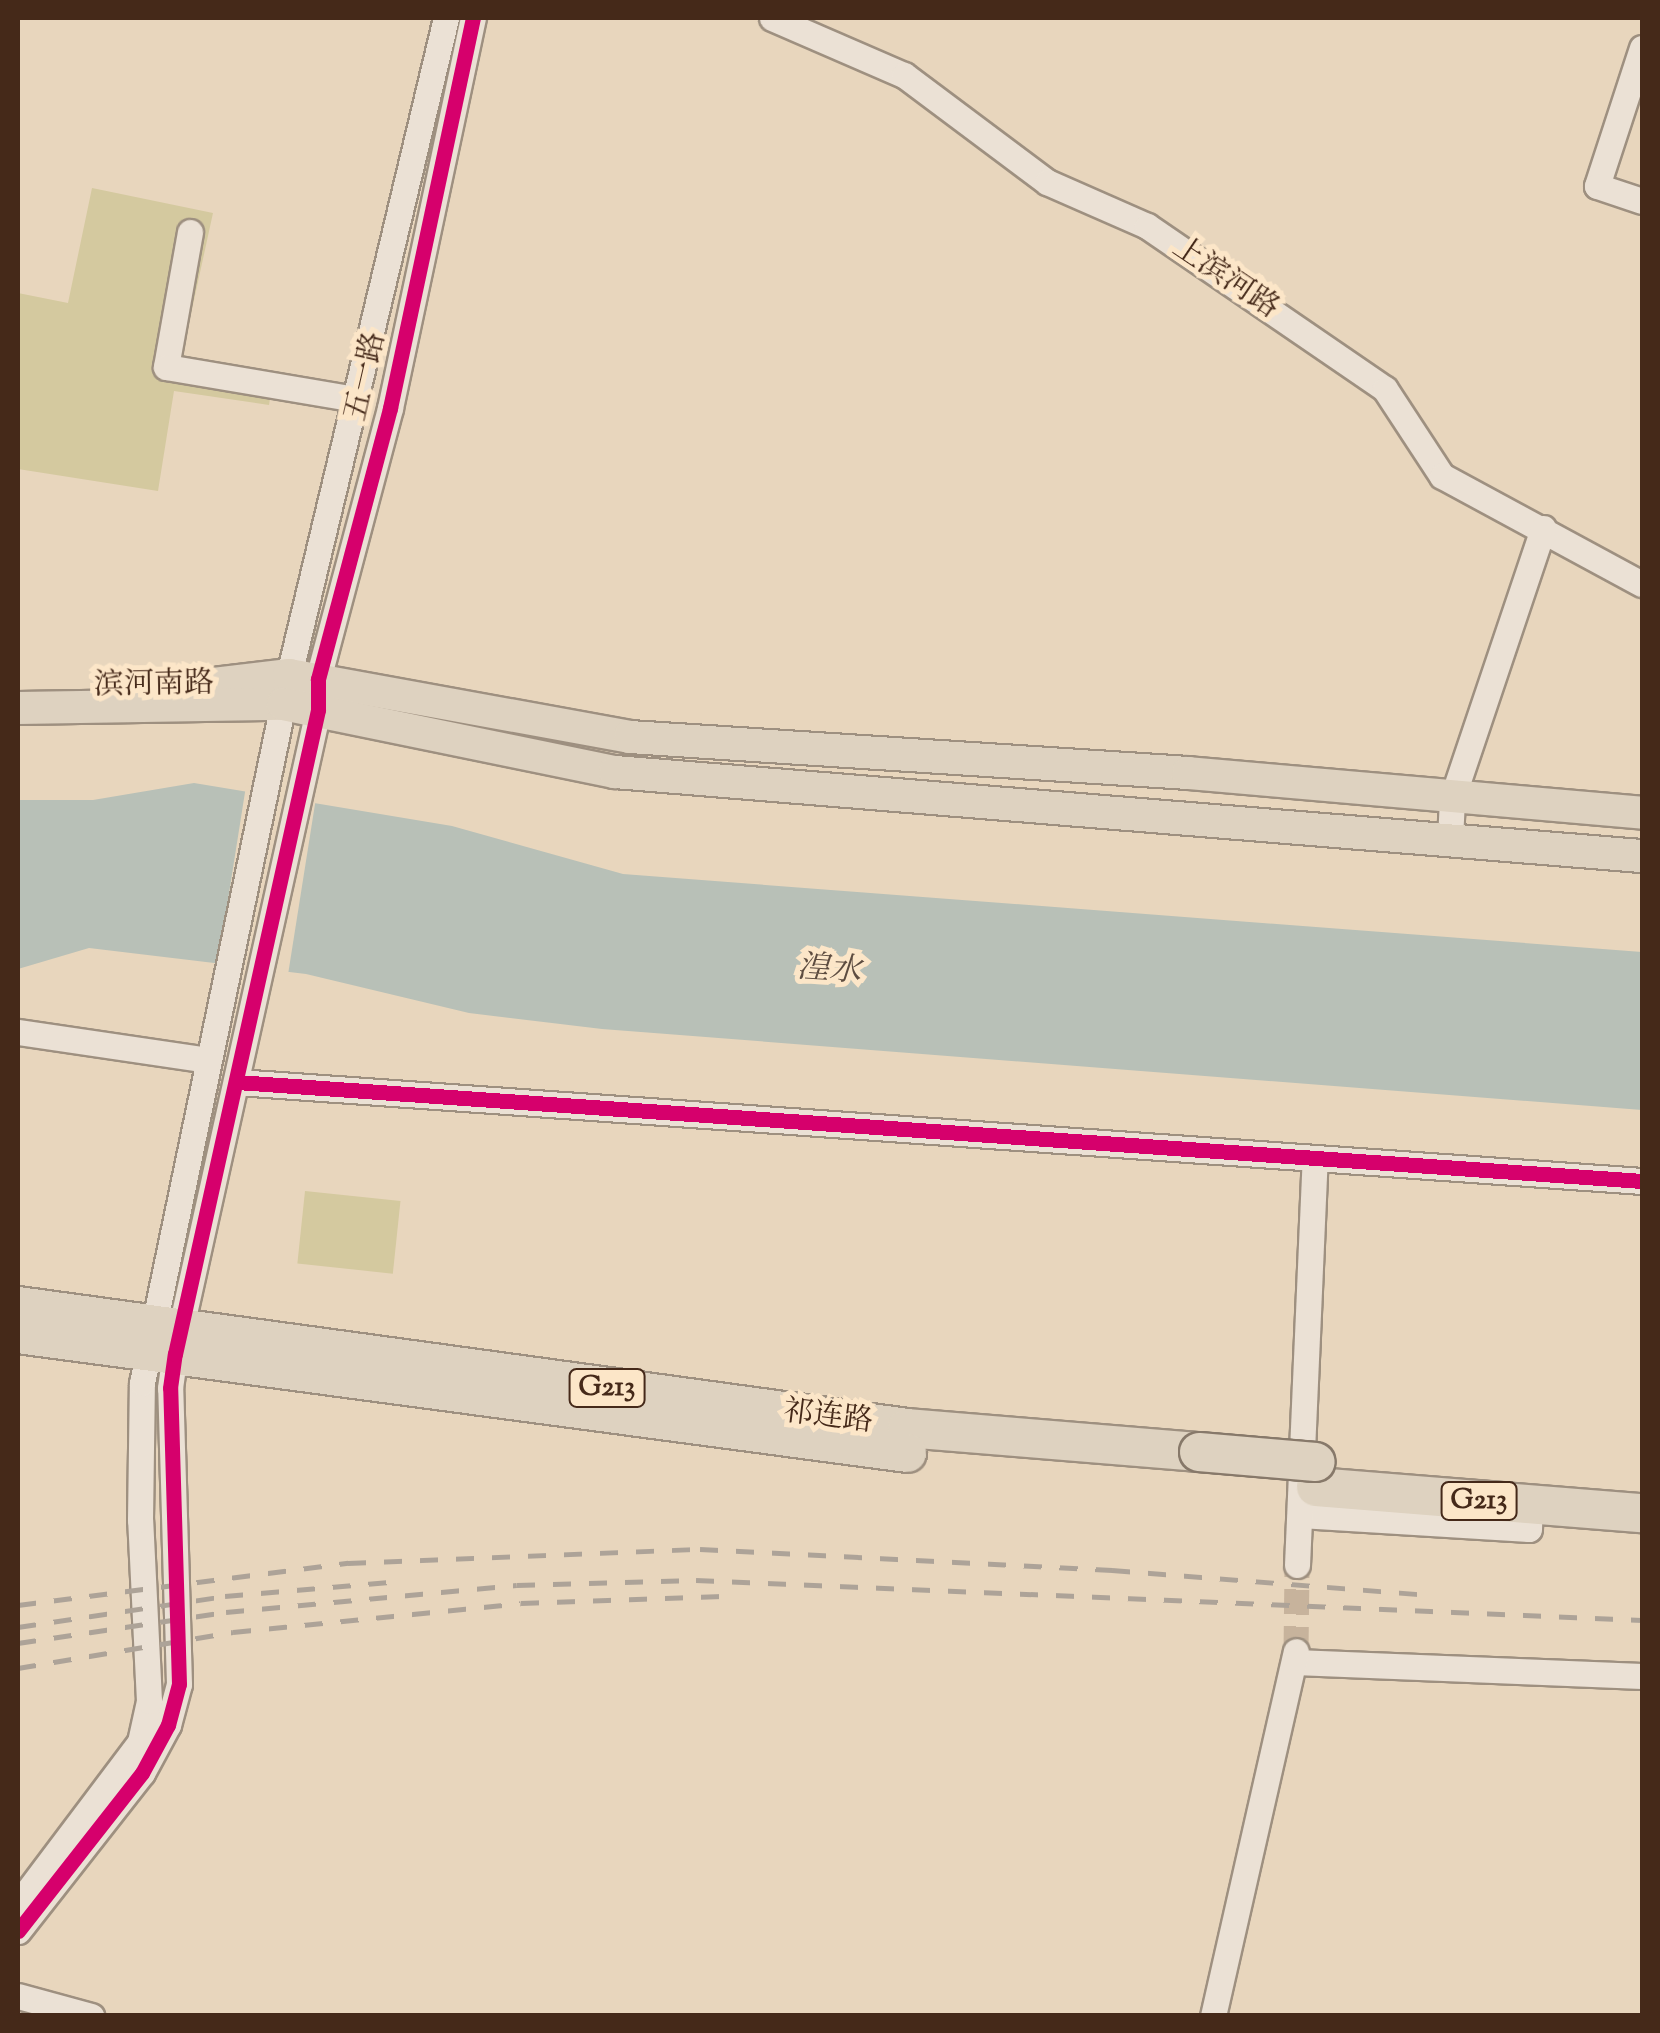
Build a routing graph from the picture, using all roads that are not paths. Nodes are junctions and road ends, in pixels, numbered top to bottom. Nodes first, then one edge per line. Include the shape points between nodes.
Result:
1 (446, 18) edge
2 (473, 18) edge
3 (772, 18) edge
4 (1642, 48) edge
5 (1642, 200) edge
6 (190, 232) dead end
7 (356, 399) junction
8 (1543, 528) junction
9 (1642, 584) edge
10 (18, 688) edge
11 (302, 692) junction
12 (18, 708) edge
13 (1452, 800) junction
14 (1642, 813) edge
15 (1450, 839) junction
16 (1642, 856) edge
17 (18, 1032) edge
18 (207, 1060) junction
19 (236, 1082) junction
20 (1316, 1158) junction
21 (1642, 1181) edge
22 (18, 1306) edge
23 (18, 1334) edge
24 (165, 1340) junction
25 (1311, 1488) junction
26 (1642, 1490) edge
27 (1642, 1512) edge
28 (1297, 1565) tunnel mouth
29 (1642, 1676) edge
30 (18, 1904) edge
31 (18, 1931) edge
32 (18, 1996) edge
33 (92, 2016) edge
34 (1213, 2016) edge

1 - 7 street, 五一路
2 - 11 street, 五一路 via 390,408
3 - 8 street, 上滨河路 via 904,75 1047,182 1147,226 1385,389 1442,476
4 - 5 street via 1596,186
6 - 7 street via 166,367
7 - 11 street, 五一路
8 - 9 street, 上滨河路
8 - 13 street
10 - 11 main road, 滨河南路 via 229,685
11 - 12 main road
11 - 13 main road via 630,737 1188,773
11 - 15 main road via 615,772
11 - 18 street, 五一路 via 279,742
11 - 19 street, 五一路 via 310,748
13 - 14 main road
13 - 15 street
15 - 16 main road
17 - 18 street
18 - 24 street, 五一路
19 - 20 street
19 - 24 street, 五一路
20 - 21 street
20 - 25 street
22 - 24 highway, 祁连路 / G213
23 - 24 highway, 祁连路 / G213
24 - 25 highway, 祁连路 / G213, bridge via 908,1428 1199,1466
24 - 30 street via 140,1520 148,1701 140,1742
24 - 31 street via 179,1684 168,1724 142,1773
25 - 26 highway, 祁连路 / G213
25 - 27 highway, 祁连路 / G213
25 - 28 street
29 - 34 street via 1296,1656
32 - 33 street

